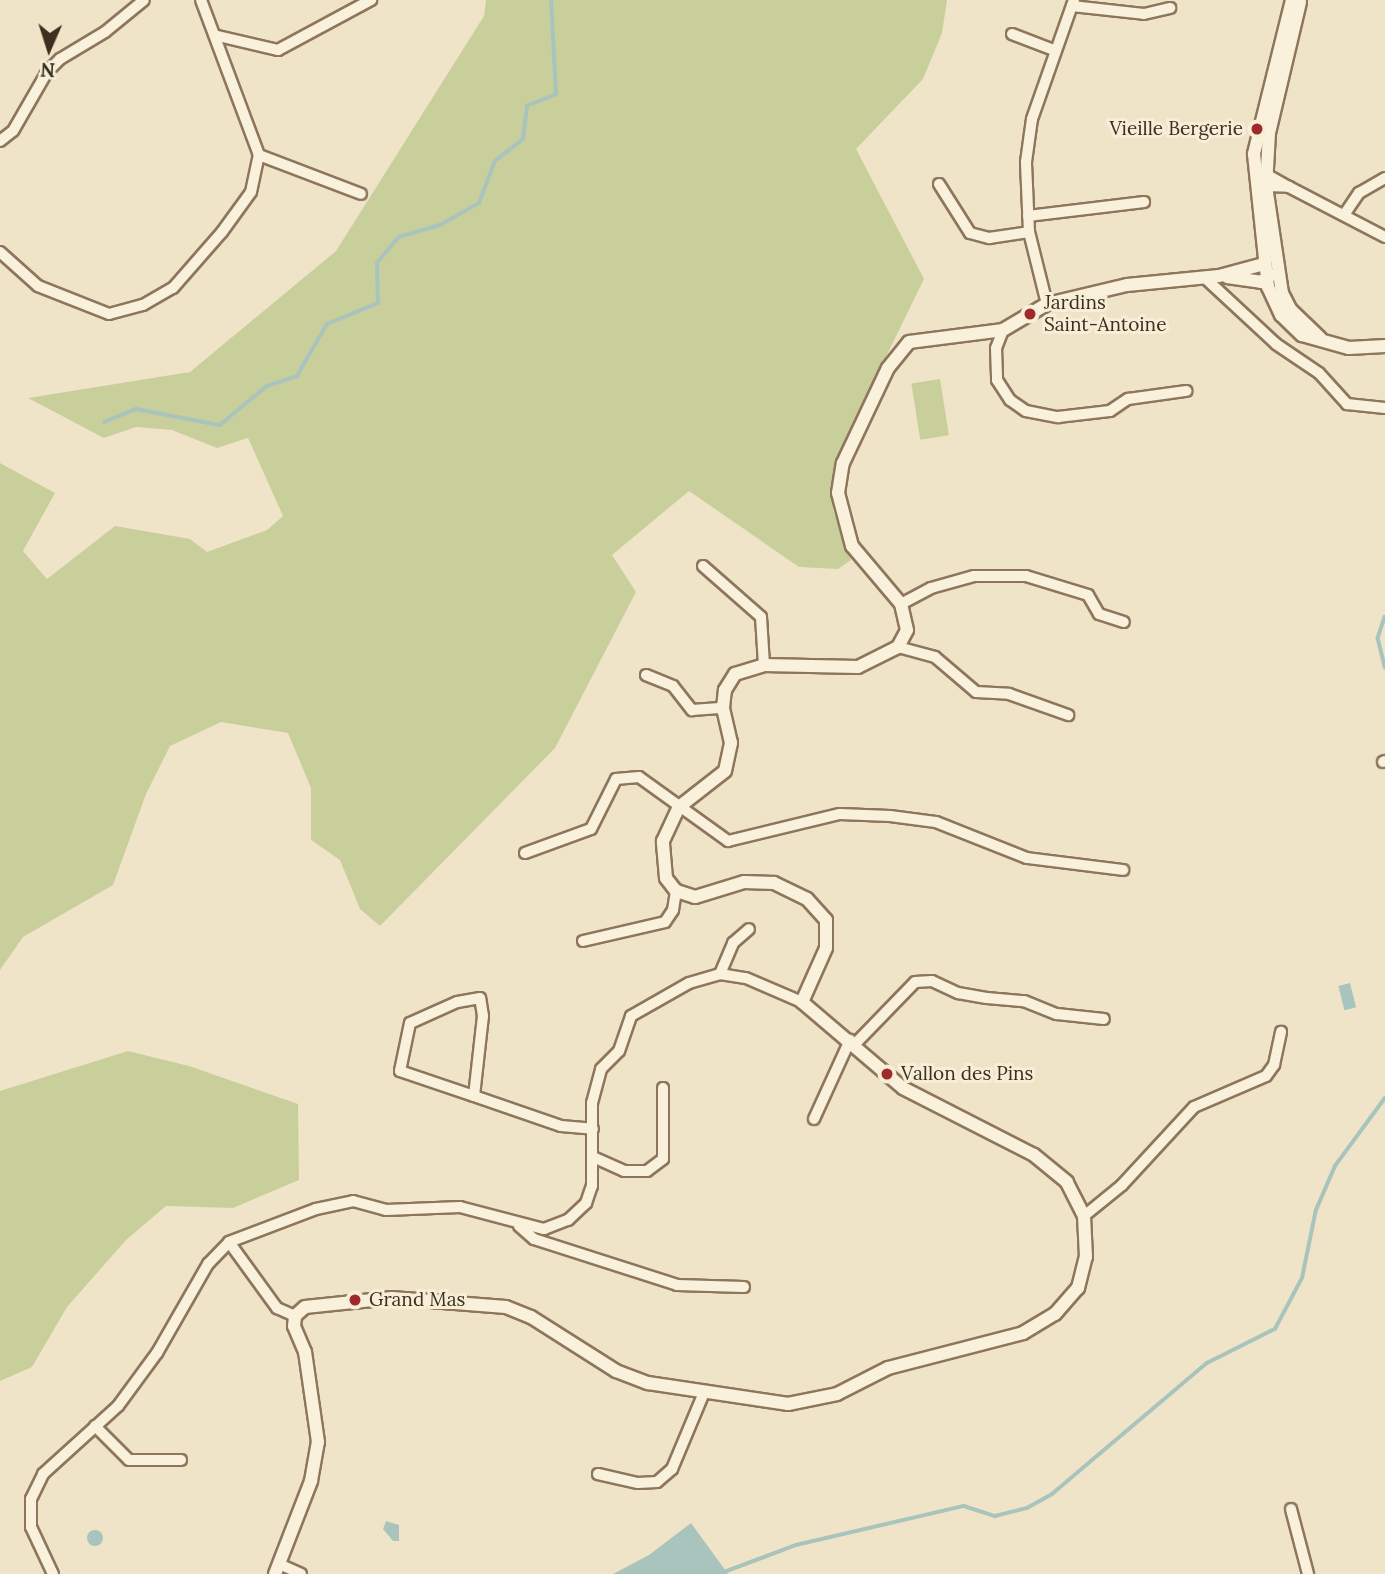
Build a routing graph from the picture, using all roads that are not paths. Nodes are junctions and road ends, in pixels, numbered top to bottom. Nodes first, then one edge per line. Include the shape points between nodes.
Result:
1 (144, 0) edge
2 (201, 0) edge
3 (371, 0) edge
4 (1292, 0) edge
5 (1300, 0) edge
6 (1073, 3) edge
7 (1170, 8) dead end
8 (1012, 34) dead end
9 (218, 36) junction
10 (1054, 50) junction
11 (0, 141) edge
12 (259, 155) junction
13 (1385, 178) edge
14 (1262, 182) junction
15 (939, 184) dead end
16 (361, 194) dead end
17 (1144, 202) dead end
18 (1344, 215) junction
19 (1028, 216) junction
20 (1029, 232) junction
21 (1385, 237) edge
22 (0, 252) edge
23 (1271, 271) junction
24 (1204, 277) junction
25 (1047, 304) junction
26 (1003, 330) junction
27 (1385, 346) edge
28 (1186, 391) dead end
29 (1385, 408) edge
30 (703, 566) dead end
31 (901, 604) junction
32 (1124, 622) dead end
33 (898, 647) junction
34 (764, 665) junction
35 (646, 675) dead end
36 (723, 708) junction
37 (1068, 715) dead end
38 (679, 807) junction
39 (525, 853) dead end
40 (1123, 870) dead end
41 (676, 891) junction
42 (749, 929) dead end
43 (583, 941) dead end
44 (720, 974) junction
45 (802, 1002) junction
46 (1104, 1019) dead end
47 (1281, 1032) dead end
48 (852, 1042) junction
49 (663, 1088) dead end
50 (474, 1096) junction
51 (814, 1119) dead end
52 (593, 1129) junction
53 (593, 1157) junction
54 (1084, 1216) junction
55 (519, 1225) junction
56 (229, 1242) junction
57 (744, 1287) dead end
58 (295, 1316) junction
59 (703, 1395) junction
60 (95, 1426) junction
61 (181, 1460) dead end
62 (598, 1474) dead end
63 (1291, 1509) dead end
64 (277, 1569) edge
65 (52, 1574) edge
66 (301, 1574) edge
67 (1308, 1574) edge

1 - 11 street via 106,32 60,59 47,72 13,131
2 - 9 street
3 - 9 street via 278,50
4 - 14 street via 1256,138
5 - 14 street via 1293,47 1270,124
6 - 7 street via 1144,14
6 - 10 street
8 - 10 street
9 - 12 street
10 - 19 street via 1032,119 1026,162
12 - 16 street
12 - 22 street via 251,192 222,232 173,288 143,305 109,314 77,304 38,286
13 - 18 street via 1359,193
14 - 18 street via 1289,187
14 - 23 street
15 - 20 street via 970,233 989,238
17 - 19 street
18 - 21 street
19 - 20 street
20 - 25 street
23 - 24 street
23 - 27 street via 1290,309 1325,343 1349,348
24 - 25 street via 1127,285
24 - 29 street via 1276,344 1319,373 1347,404
25 - 26 street
26 - 28 street via 996,348 997,380 1010,400 1026,411 1058,417 1110,411 1128,399
26 - 31 street via 909,342 888,368 843,463 838,493 852,546
30 - 34 street via 761,617
31 - 32 street via 931,588 974,576 1026,576 1088,594 1099,614
31 - 33 street via 907,630
33 - 34 street via 858,667
33 - 37 street via 935,657 976,692 1009,694
34 - 36 street via 734,674 725,690
35 - 36 street via 673,686 692,710
36 - 38 street via 731,743 725,771
38 - 39 street via 639,777 616,779 591,830
38 - 40 street via 728,841 840,814 890,816 936,822 1027,858
38 - 41 street via 663,841 666,878
41 - 43 street via 673,910 665,922
41 - 45 street via 695,897 744,882 774,883 807,899 825,920 826,948
42 - 44 street via 733,943
44 - 45 street via 746,978
44 - 52 street via 689,983 631,1016 619,1051 601,1069 592,1103
45 - 48 street
46 - 48 street via 1058,1014 1024,1001 958,993 932,981 915,982
47 - 54 street via 1274,1065 1266,1076 1194,1107 1122,1185
48 - 51 street
48 - 54 street via 903,1088 1034,1155 1067,1182
49 - 53 street via 663,1158 647,1171 624,1171
50 - 50 street via 400,1071 399,1060 410,1023 457,1002 480,998 483,1016
50 - 52 street via 561,1126
52 - 53 street
53 - 55 street via 586,1203 568,1220 544,1229
54 - 59 street via 1086,1257 1078,1287 1055,1314 1023,1333 888,1368 837,1394 788,1404
55 - 56 street via 460,1207 386,1210 353,1201 316,1209
55 - 57 street via 534,1239 677,1285
56 - 58 street via 277,1308
56 - 60 street via 208,1264 158,1353 118,1406
58 - 59 street via 305,1307 391,1298 506,1307 531,1317 616,1371
58 - 64 street via 318,1442 311,1480
59 - 62 street via 672,1469 657,1482 638,1483
60 - 61 street via 129,1460
60 - 65 street via 43,1474 31,1499 30,1527
63 - 67 street
64 - 66 street

